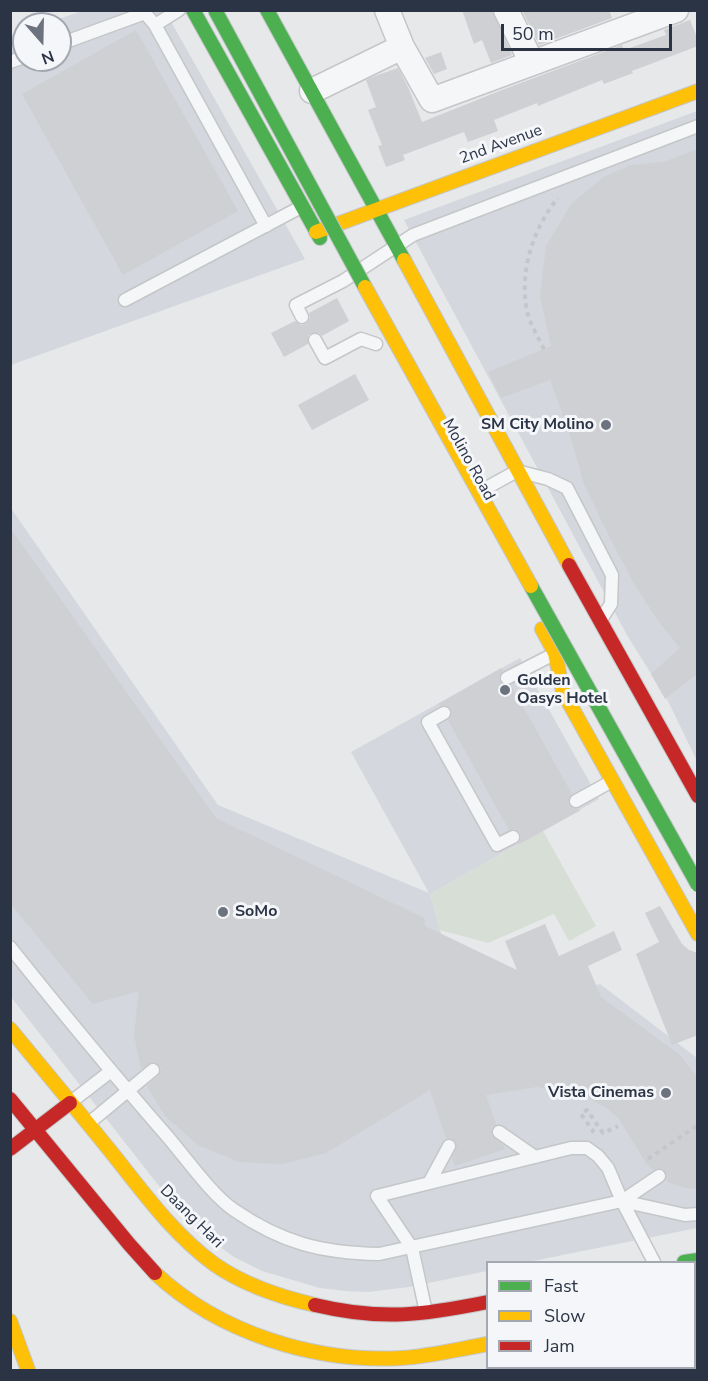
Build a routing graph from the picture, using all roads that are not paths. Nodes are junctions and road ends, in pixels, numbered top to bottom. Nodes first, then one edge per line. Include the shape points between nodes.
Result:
1 (179, 10) edge
2 (194, 10) edge
3 (215, 10) edge
4 (267, 10) edge
5 (387, 10) edge
6 (506, 10) edge
7 (676, 10) edge
8 (622, 20) edge
9 (155, 25) junction
10 (72, 40) edge
11 (402, 47) junction
12 (532, 63) junction
13 (312, 91) junction
14 (698, 91) edge
15 (698, 126) edge
16 (303, 207) junction
17 (340, 207) dead end
18 (376, 208) junction
19 (266, 226) junction
20 (352, 228) dead end
21 (316, 232) junction
22 (396, 245) junction
23 (363, 249) dead end
24 (327, 252) dead end
25 (379, 280) dead end
26 (125, 300) dead end
27 (303, 316) dead end
28 (365, 323) dead end
29 (315, 340) dead end
30 (379, 348) joint
31 (401, 379) dead end
32 (517, 471) junction
33 (489, 477) dead end
34 (470, 497) junction
35 (500, 498) dead end
36 (600, 622) junction
37 (555, 653) junction
38 (507, 678) dead end
39 (444, 713) dead end
40 (614, 780) junction
41 (698, 796) edge
42 (576, 801) dead end
43 (513, 837) dead end
44 (698, 885) edge
45 (698, 934) edge
46 (10, 947) edge
47 (10, 1029) edge
48 (153, 1070) dead end
49 (111, 1071) junction
50 (127, 1090) junction
51 (10, 1099) edge
52 (70, 1103) junction
53 (88, 1124) junction
54 (34, 1128) junction
55 (499, 1132) dead end
56 (449, 1146) dead end
57 (10, 1149) edge
58 (535, 1157) junction
59 (659, 1176) dead end
60 (429, 1183) junction
61 (622, 1201) junction
62 (698, 1214) edge
63 (412, 1248) junction
64 (653, 1261) edge
65 (486, 1302) edge
66 (426, 1314) junction
67 (10, 1321) edge
68 (486, 1344) edge
69 (28, 1371) edge

1 - 9 lane
2 - 16 main road
3 - 44 main road, Molino Road, bridge via 387,329
4 - 13 main road
5 - 11 street
6 - 12 street
7 - 8 street
8 - 12 street
9 - 10 lane via 145,13
9 - 19 lane
11 - 12 street via 432,100
11 - 13 street
13 - 18 main road
14 - 18 main road, 2nd Avenue
15 - 22 lane via 412,235
16 - 19 lane
16 - 21 main road
17 - 20 main road
18 - 21 main road, 2nd Avenue
18 - 22 main road
19 - 26 lane
21 - 24 main road
22 - 27 lane via 343,281 296,304
22 - 32 main road
23 - 25 main road
28 - 30 main road
29 - 30 lane via 325,358 361,339
31 - 34 main road, Molino Road
32 - 34 lane
32 - 36 main road
32 - 36 lane via 567,488 612,575 612,604
33 - 35 main road, Molino Road
34 - 37 main road, Molino Road
36 - 41 main road
37 - 38 lane
37 - 40 main road, Molino Road via 563,692
39 - 43 lane via 428,722 460,780 497,845
40 - 42 lane
40 - 45 main road, Molino Road
46 - 49 lane
47 - 52 main road, Daang Hari
48 - 50 lane
49 - 50 lane
49 - 52 lane
50 - 53 lane
50 - 63 lane via 219,1196 260,1226 314,1249 345,1254 379,1254
51 - 54 main road
52 - 53 main road, Daang Hari
52 - 54 main road
53 - 54 main road
53 - 66 main road, Daang Hari via 187,1241 225,1269 267,1290 333,1309 393,1316
54 - 57 main road
54 - 68 main road via 158,1275 190,1301 219,1317 290,1345 361,1359 399,1358
55 - 58 lane
56 - 60 lane
58 - 60 lane
58 - 61 lane via 587,1148 608,1168
59 - 61 lane
60 - 63 lane via 377,1196
61 - 62 lane via 686,1215
61 - 63 lane
61 - 64 lane
63 - 66 lane
65 - 66 main road, Daang Hari
67 - 69 main road

